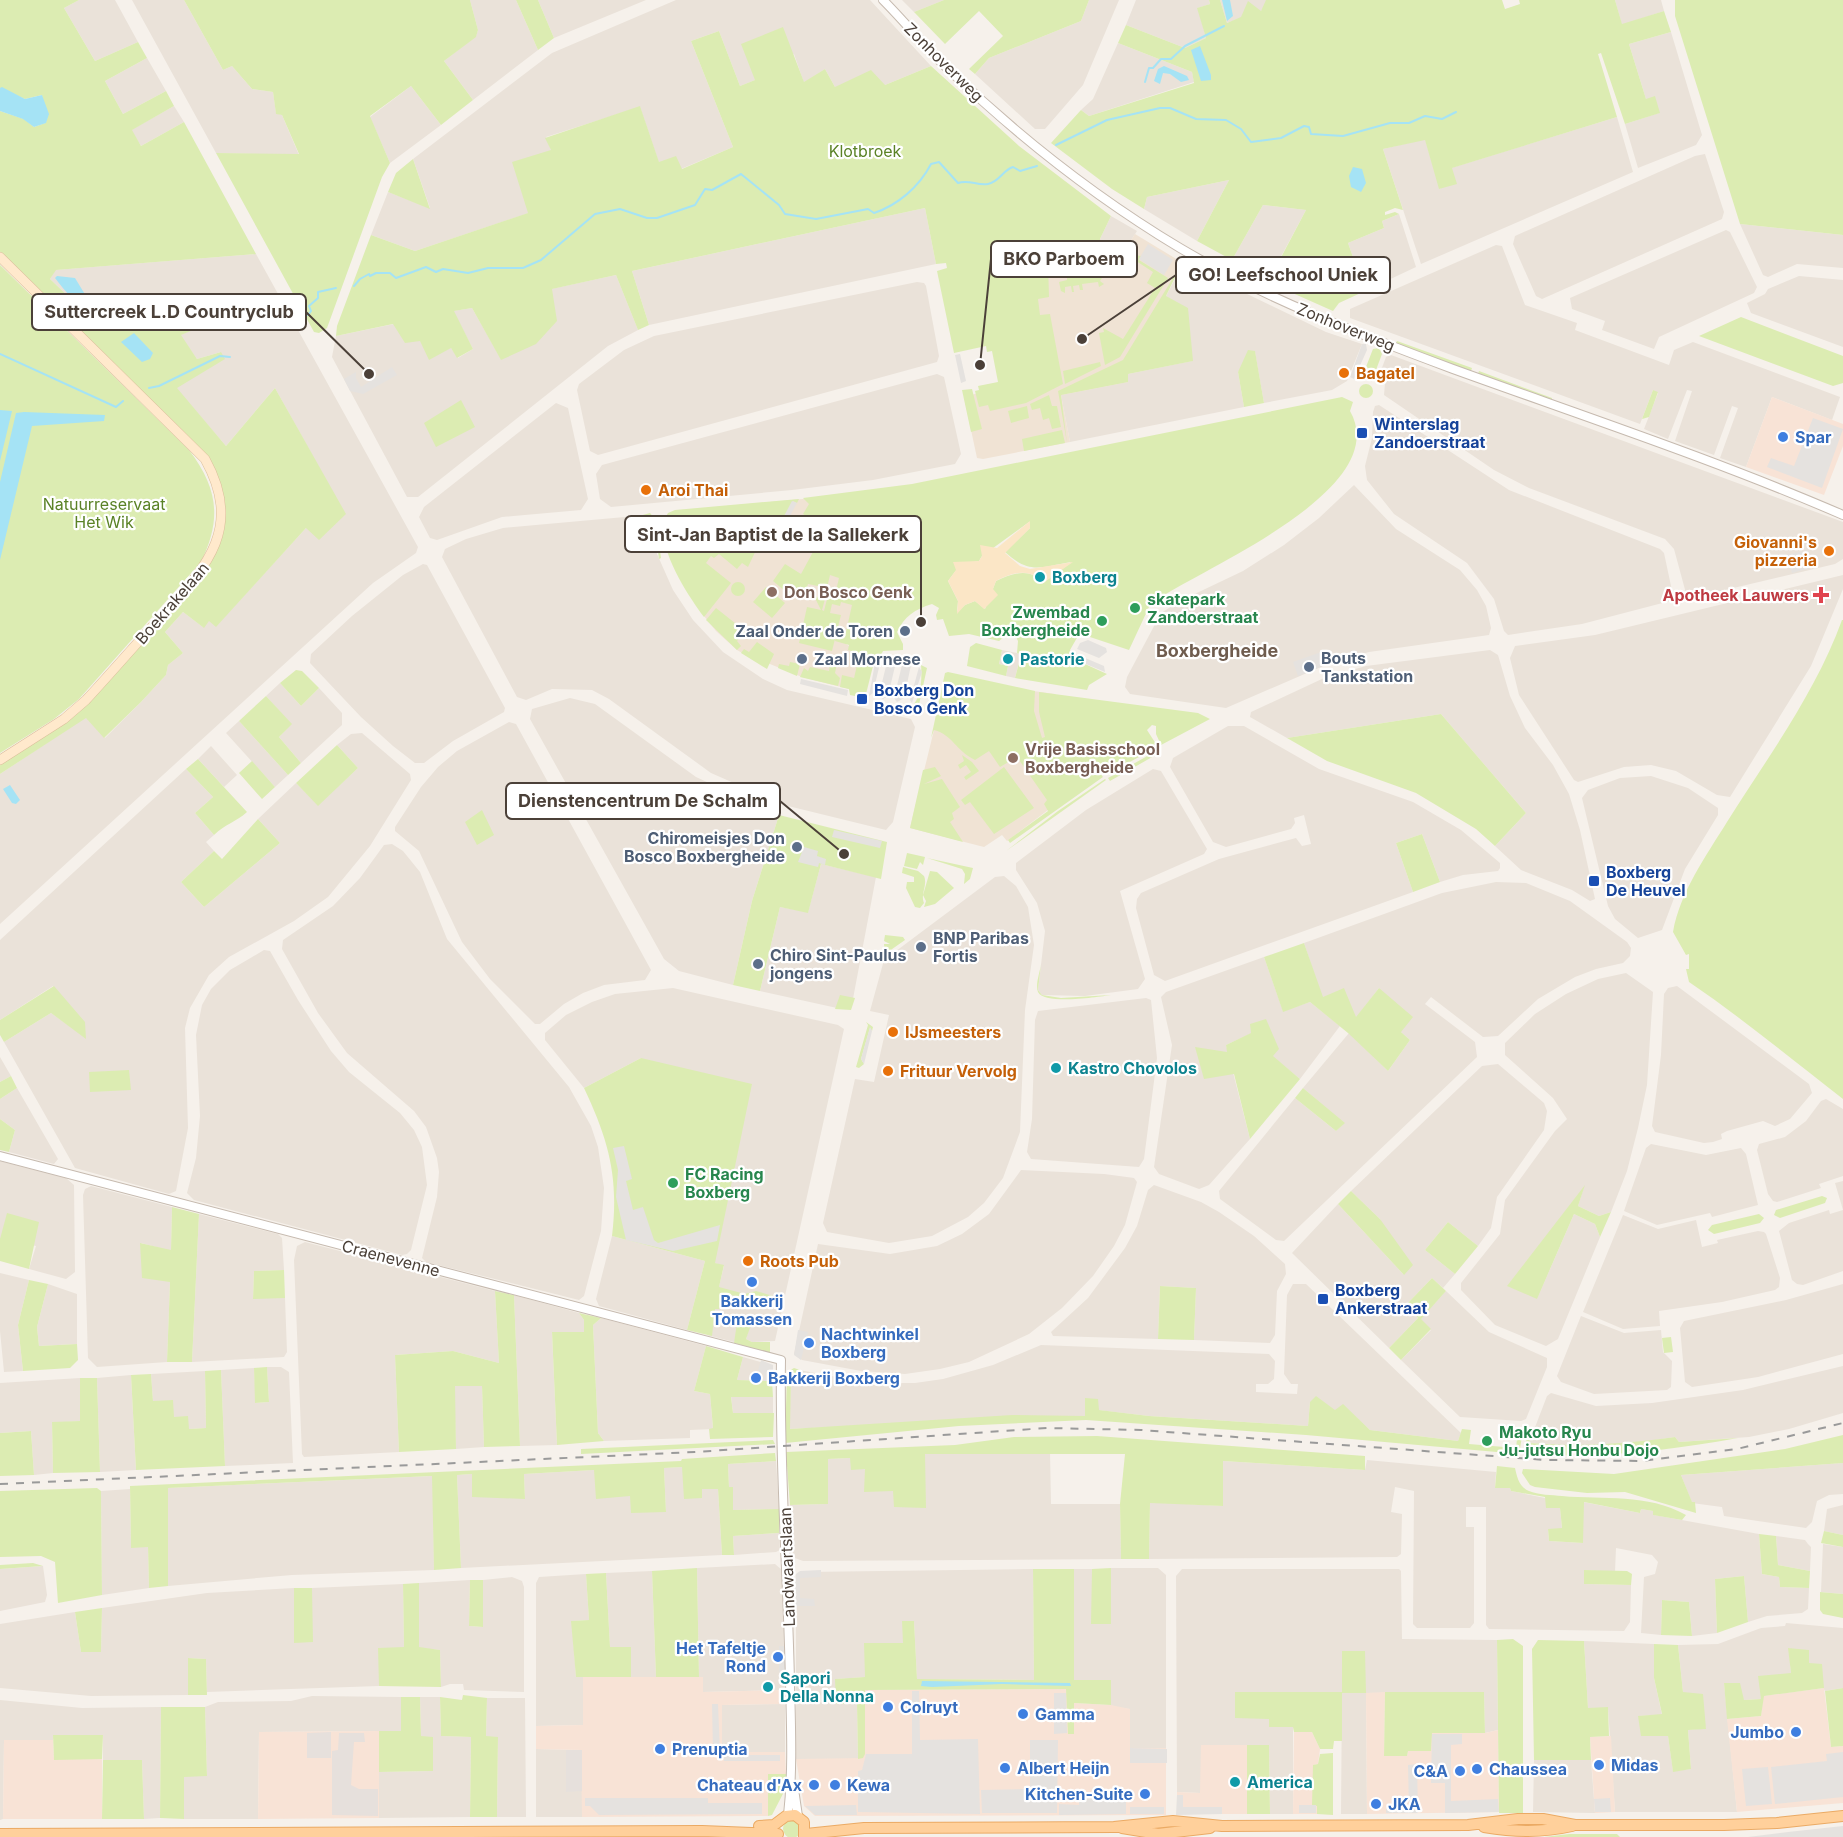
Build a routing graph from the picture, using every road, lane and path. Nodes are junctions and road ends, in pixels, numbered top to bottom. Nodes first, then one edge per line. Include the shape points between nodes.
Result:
1 (883, 0) edge
2 (0, 257) edge
3 (1816, 501) junction
4 (1843, 508) edge
5 (1843, 515) edge
6 (0, 760) edge
7 (0, 1156) edge
8 (781, 1360) joint
9 (1843, 1815) edge
10 (797, 1818) junction
11 (1529, 1819) junction
12 (1157, 1821) junction
13 (1173, 1821) junction
14 (1468, 1825) junction
15 (1575, 1825) junction
16 (1222, 1826) junction
17 (1114, 1827) junction
18 (864, 1828) junction
19 (779, 1832) edge
20 (1529, 1832) junction
21 (1175, 1833) junction
22 (0, 1834) edge
23 (1158, 1834) junction
24 (805, 1835) edge

1 - 3 street, Zonhoverweg via 945,66 1050,159 1121,211 1224,273 1374,340
2 - 6 main road, Boekrakelaan via 204,459 215,477 221,514 218,539 208,563 86,700
3 - 4 street, Zonhoverweg
3 - 5 street, Zonhoverweg
7 - 8 street, Craenevenne
8 - 10 street, Landwaartslaan via 780,1437
9 - 15 main road via 1752,1824
10 - 18 main road
10 - 19 main road
10 - 24 main road
11 - 14 main road
11 - 15 main road
11 - 20 main road via 1535,1826
12 - 13 main road
12 - 17 main road
12 - 23 main road via 1154,1828
13 - 16 main road
13 - 21 main road
14 - 16 main road
14 - 20 main road
15 - 20 main road
16 - 21 main road
17 - 18 main road
17 - 23 main road
18 - 24 main road via 821,1830
19 - 22 main road
21 - 23 main road

